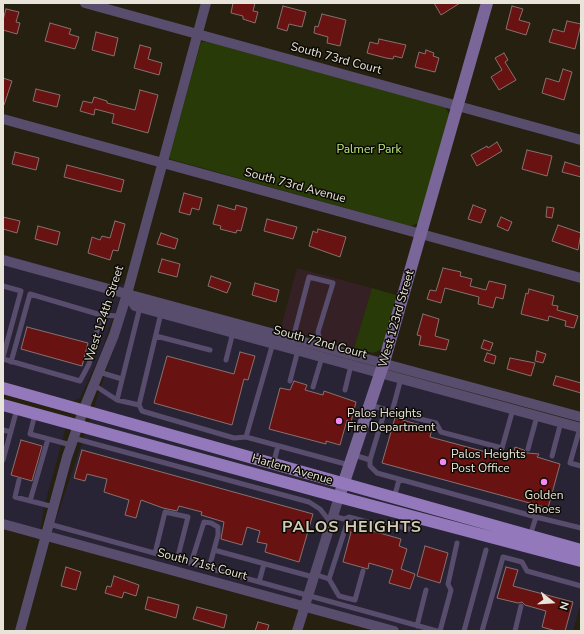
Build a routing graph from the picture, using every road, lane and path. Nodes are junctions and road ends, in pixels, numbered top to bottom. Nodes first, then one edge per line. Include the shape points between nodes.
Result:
1 (85, 3) edge
2 (206, 3) edge
3 (487, 3) edge
4 (197, 34) junction
5 (457, 105) junction
6 (3, 119) edge
7 (581, 140) edge
8 (163, 163) junction
9 (422, 233) junction
10 (3, 260) edge
11 (581, 278) edge
12 (3, 286) edge
13 (127, 294) junction
14 (140, 307) junction
15 (162, 313) junction
16 (14, 314) junction
17 (101, 315) junction
18 (119, 316) junction
19 (23, 318) junction
20 (233, 332) junction
21 (156, 336) junction
22 (273, 343) junction
23 (298, 343) junction
24 (321, 346) junction
25 (210, 350) dead end
26 (322, 357) junction
27 (3, 358) edge
28 (226, 360) dead end
29 (11, 362) junction
30 (351, 365) junction
31 (383, 367) junction
32 (99, 372) junction
33 (401, 378) junction
34 (122, 379) junction
35 (290, 381) dead end
36 (94, 385) junction
37 (314, 387) dead end
38 (3, 388) edge
39 (345, 390) dead end
40 (117, 400) junction
41 (3, 405) edge
42 (139, 405) junction
43 (370, 405) junction
44 (17, 408) junction
45 (513, 409) junction
46 (83, 410) junction
47 (385, 410) junction
48 (392, 412) junction
49 (35, 414) junction
50 (537, 416) junction
51 (581, 417) edge
52 (561, 422) junction
53 (78, 425) junction
54 (580, 428) edge
55 (3, 430) edge
56 (11, 432) junction
57 (246, 438) junction
58 (48, 439) junction
59 (72, 441) junction
60 (278, 446) junction
61 (528, 449) dead end
62 (155, 453) junction
63 (552, 456) dead end
64 (3, 460) edge
65 (351, 460) junction
66 (370, 460) junction
67 (273, 465) junction
68 (581, 466) edge
69 (19, 480) dead end
70 (399, 480) junction
71 (343, 485) junction
72 (339, 497) junction
73 (394, 499) junction
74 (30, 501) junction
75 (54, 507) junction
76 (349, 517) junction
77 (536, 517) junction
78 (420, 518) junction
79 (332, 520) junction
80 (3, 524) edge
81 (49, 524) junction
82 (581, 528) edge
83 (46, 536) junction
84 (530, 536) junction
85 (457, 543) dead end
86 (581, 549) edge
87 (214, 550) junction
88 (486, 550) dead end
89 (155, 554) junction
90 (178, 560) junction
91 (581, 561) edge
92 (191, 563) junction
93 (264, 564) junction
94 (209, 568) junction
95 (363, 572) dead end
96 (314, 576) junction
97 (329, 579) junction
98 (259, 582) junction
99 (581, 586) edge
100 (426, 590) dead end
101 (307, 596) junction
102 (344, 597) junction
103 (341, 605) junction
104 (304, 606) junction
105 (521, 606) dead end
106 (417, 626) junction
107 (20, 631) edge
108 (297, 631) edge
109 (394, 631) edge
110 (437, 631) edge
111 (440, 631) edge
112 (464, 631) edge
113 (482, 631) edge
114 (515, 631) edge

1 - 4 street, South 73rd Court
2 - 4 street, West 124th Street
3 - 5 street, West 123rd Street
4 - 5 street, South 73rd Court
4 - 8 street, West 124th Street
5 - 7 street, South 73rd Court
5 - 9 street, West 123rd Street
6 - 8 street, South 73rd Avenue
8 - 9 street, South 73rd Avenue
8 - 13 street, West 124th Street
9 - 11 street, South 73rd Avenue
9 - 31 street, West 123rd Street
10 - 13 street, South 72nd Court
12 - 16 lane via 21,291
13 - 14 street, South 72nd Court via 135,306
13 - 18 street, West 124th Street
13 - 23 street, South 72nd Court
14 - 15 street, South 72nd Court
14 - 34 lane
15 - 20 street, South 72nd Court
15 - 21 lane
16 - 19 lane
16 - 27 lane
17 - 18 lane
17 - 19 lane via 30,294
17 - 29 lane via 89,364 80,381
18 - 32 street, West 124th Street
19 - 29 lane
20 - 22 street, South 72nd Court
20 - 28 lane
21 - 25 lane
21 - 42 lane
22 - 23 street, South 72nd Court
22 - 57 lane
23 - 24 street, South 72nd Court
23 - 24 lane via 295,331 309,277 333,283 318,332
23 - 26 street, South 72nd Court
23 - 35 lane
24 - 31 street, South 72nd Court
26 - 30 street, South 72nd Court
26 - 37 lane
27 - 29 lane
30 - 31 street, South 72nd Court
30 - 39 lane
31 - 33 street, South 72nd Court
31 - 43 street, West 123rd Street
31 - 51 street, South 72nd Court
32 - 34 lane
32 - 36 street, West 124th Street
33 - 45 street, South 72nd Court
33 - 48 lane
34 - 40 lane
36 - 40 lane
36 - 46 street, West 124th Street
38 - 46 main road, Harlem Avenue
40 - 42 lane
41 - 44 main road, Harlem Avenue
42 - 57 lane via 142,411 150,414 234,438
43 - 47 lane
43 - 65 street, West 123rd Street
44 - 49 main road, Harlem Avenue
44 - 56 lane
45 - 48 lane via 502,448 441,432 436,423
45 - 50 street, South 72nd Court
46 - 53 street, West 124th Street
46 - 67 main road, Harlem Avenue
47 - 48 lane
47 - 66 lane
49 - 53 main road, Harlem Avenue
49 - 58 lane via 30,434
50 - 52 street, South 72nd Court
50 - 61 lane
52 - 54 street, South 72nd Court
52 - 63 lane
53 - 59 street, West 124th Street
53 - 62 main road, Harlem Avenue
54 - 68 lane via 570,463
55 - 56 lane
56 - 64 lane
57 - 60 lane
58 - 59 lane
58 - 74 lane
59 - 62 lane
59 - 75 street, West 124th Street
60 - 65 lane
60 - 67 lane
62 - 72 main road, Harlem Avenue
62 - 79 lane via 309,502
65 - 66 lane
65 - 71 street, West 123rd Street
66 - 70 lane via 370,466 377,473
67 - 71 main road, Harlem Avenue
69 - 74 lane via 16,497
70 - 73 lane
70 - 77 lane
71 - 72 street, West 123rd Street
71 - 73 main road, Harlem Avenue
72 - 78 main road, Harlem Avenue
72 - 79 street, West 123rd Street
73 - 84 main road, Harlem Avenue
74 - 75 lane
75 - 81 street, West 124th Street
76 - 78 lane via 375,524 386,523 417,532
76 - 79 lane
76 - 97 lane
77 - 82 lane
77 - 84 lane
78 - 91 main road, Harlem Avenue
79 - 96 street, West 123rd Street
80 - 83 street, South 71st Court
81 - 83 street, West 124th Street
81 - 89 lane, South 71st Court
83 - 104 street, South 71st Court
83 - 107 street, West 124th Street
84 - 86 main road, Harlem Avenue
85 - 111 lane via 448,584 451,590
87 - 92 lane via 218,527 204,522
87 - 93 lane
87 - 94 lane
88 - 112 lane
89 - 90 lane, South 71st Court
89 - 90 lane via 165,512 188,517
90 - 92 lane, South 71st Court
92 - 94 lane, South 71st Court
93 - 96 lane
93 - 98 lane
94 - 98 lane, South 71st Court
95 - 102 lane via 355,600
96 - 97 lane
96 - 101 street, West 123rd Street
97 - 102 lane via 339,596
98 - 101 lane, South 71st Court
99 - 113 lane via 528,571 522,562 503,557
100 - 106 lane
101 - 103 lane, South 71st Court
101 - 104 street, West 123rd Street
102 - 103 lane
103 - 106 lane, South 71st Court
104 - 108 street, West 123rd Street
104 - 109 street, South 71st Court
105 - 114 lane
106 - 110 lane, South 71st Court

